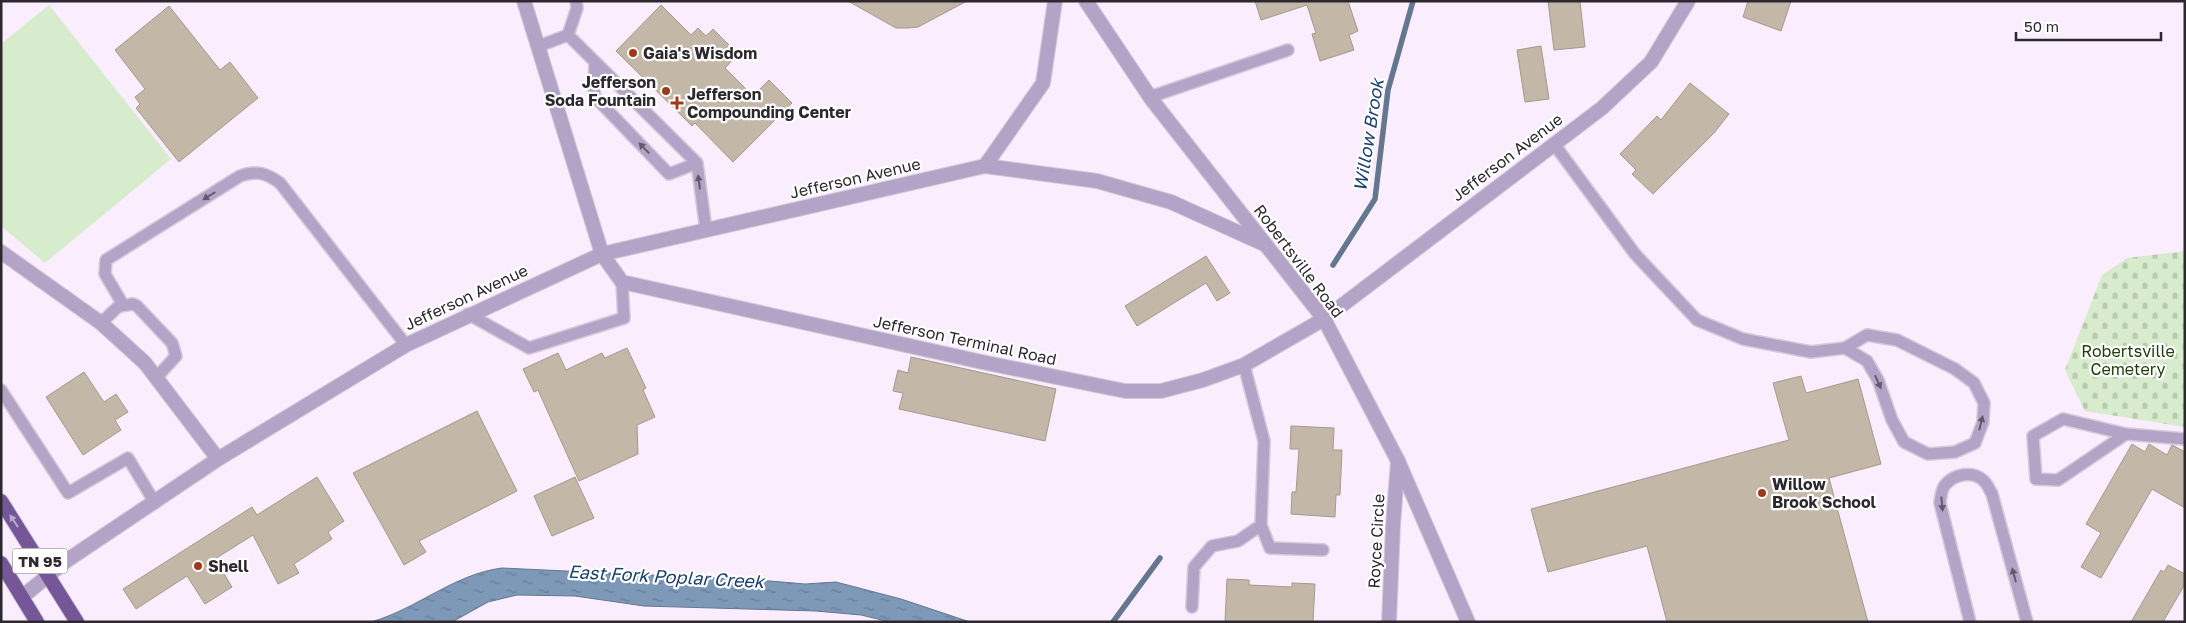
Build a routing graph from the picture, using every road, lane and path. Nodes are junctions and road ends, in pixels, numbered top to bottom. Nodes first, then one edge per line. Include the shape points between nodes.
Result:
1 (524, 1) edge
2 (576, 1) edge
3 (1055, 1) edge
4 (1086, 1) edge
5 (1688, 1) edge
6 (568, 35) junction
7 (538, 46) junction
8 (1288, 50) dead end
9 (595, 62) junction
10 (1150, 97) junction
11 (1554, 144) junction
12 (697, 164) junction
13 (985, 166) junction
14 (706, 230) junction
15 (1264, 244) junction
16 (1, 252) edge
17 (602, 254) junction
18 (622, 282) junction
19 (121, 306) junction
20 (468, 314) junction
21 (1324, 319) junction
22 (101, 322) junction
23 (406, 345) junction
24 (1845, 348) junction
25 (1244, 365) junction
26 (156, 378) junction
27 (1, 390) edge
28 (2126, 434) junction
29 (2185, 440) edge
30 (218, 459) junction
31 (1398, 462) junction
32 (1, 501) edge
33 (154, 503) junction
34 (1261, 525) junction
35 (1323, 550) dead end
36 (1, 563) edge
37 (49, 575) junction
38 (22, 597) junction
39 (1192, 607) dead end
40 (38, 622) edge
41 (77, 622) edge
42 (1389, 622) edge
43 (1468, 622) edge
44 (1970, 622) edge
45 (2027, 622) edge

1 - 7 street
2 - 6 lane via 578,8
3 - 13 street via 1043,83
4 - 10 street, Robertsville Road
5 - 11 street, Jefferson Avenue via 1651,62 1602,108
6 - 7 lane
6 - 9 lane
7 - 17 street
8 - 10 lane
9 - 12 lane
12 -> 9 lane via 669,174 594,96
10 - 15 street, Robertsville Road
11 - 21 street, Jefferson Avenue
11 - 24 lane via 1635,254 1697,320 1743,339 1779,347 1811,352
14 -> 12 lane
13 - 14 street, Jefferson Avenue
13 - 15 street, Jefferson Avenue via 1097,181 1171,202
14 - 17 street, Jefferson Avenue
15 - 21 street, Robertsville Road
16 - 22 street
17 - 18 street
17 - 20 street, Jefferson Avenue
18 - 20 lane via 624,318 529,348
18 - 25 street, Jefferson Terminal Road via 1125,391 1161,391
19 - 22 lane
23 -> 19 lane via 280,183 270,176 251,172 106,260 105,274 121,299
19 - 26 lane via 137,306 174,346 176,356
20 - 23 street, Jefferson Avenue
21 - 25 street, Jefferson Terminal Road
21 - 31 street, Robertsville Road
22 - 26 street
23 - 30 street, Jefferson Avenue
24 -> 24 lane via 1867,360 1904,442 1928,454 1955,452 1975,443 1983,422 1984,403 1974,383 1955,369 1897,340 1867,336
25 - 34 lane via 1264,441
26 - 30 street
27 - 33 lane via 68,492 128,458
28 - 28 lane via 2063,419 2032,436 2036,479 2058,480
28 - 29 lane
30 - 33 street, Jefferson Avenue
31 - 42 street, Royce Circle
31 - 43 street, Robertsville Road
37 -> 32 highway, TN 95
33 - 37 street, Jefferson Avenue
34 - 35 lane via 1270,548
34 - 39 lane via 1238,541 1212,546 1194,567
36 - 38 highway, TN 95
37 - 38 street, Jefferson Avenue
37 - 41 highway, TN 95
38 - 40 highway, TN 95
45 -> 44 lane via 1992,494 1984,480 1972,474 1959,475 1946,484 1940,503

